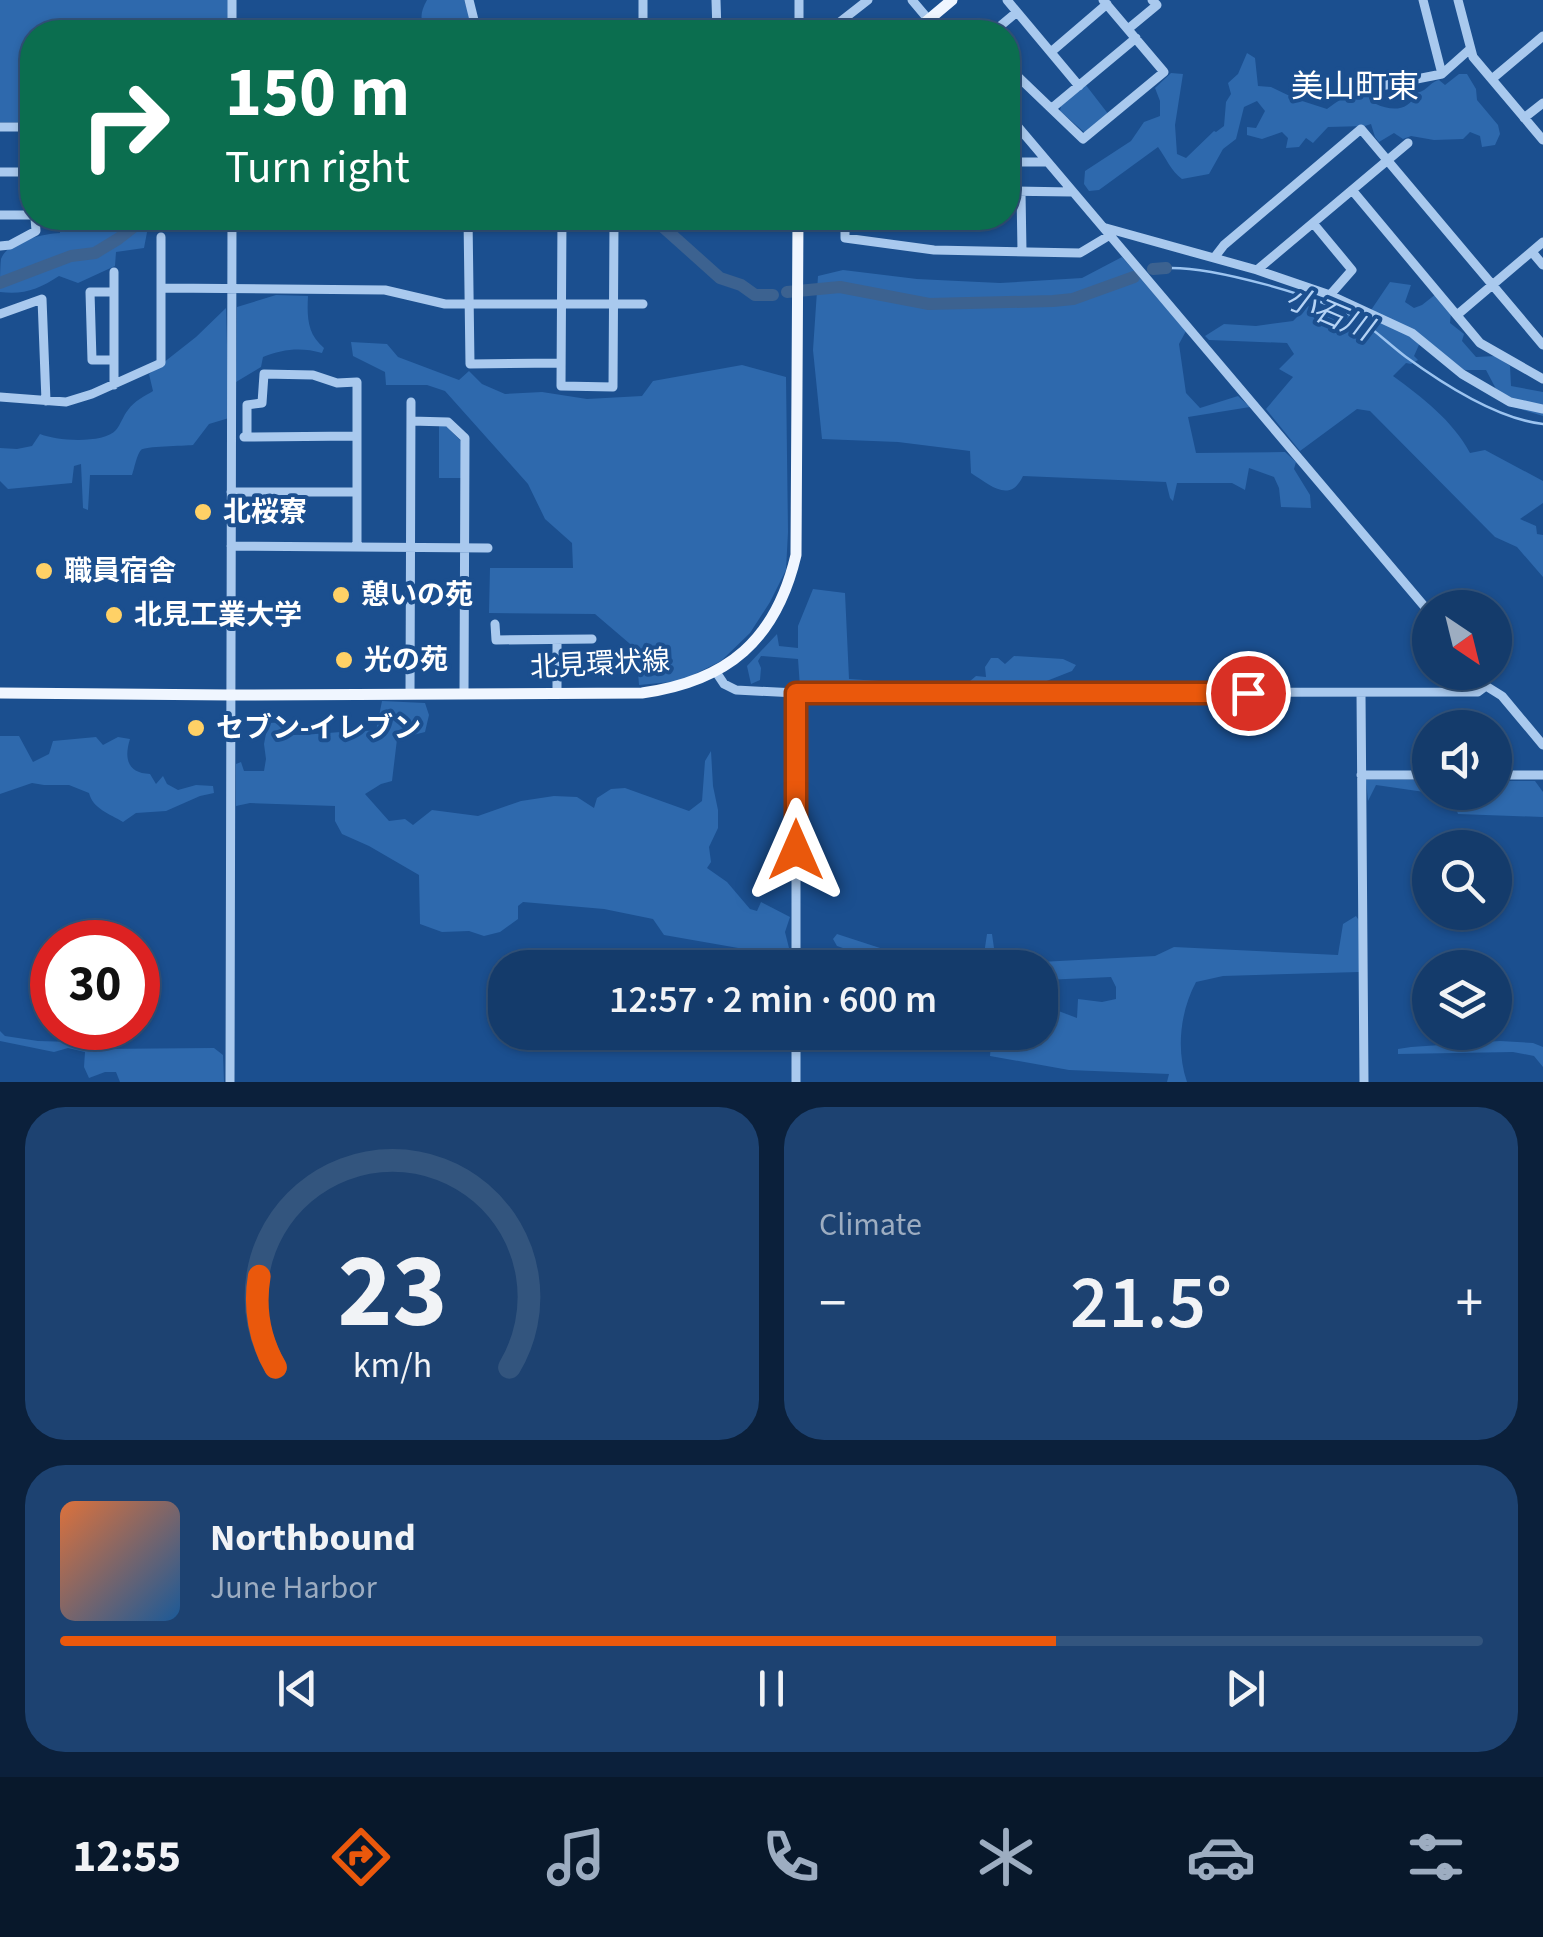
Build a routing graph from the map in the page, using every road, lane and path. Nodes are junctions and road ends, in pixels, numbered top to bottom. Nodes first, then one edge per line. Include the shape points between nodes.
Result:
1 (868, 0) edge
2 (912, 0) edge
3 (952, 0) edge
4 (1007, 0) edge
5 (1152, 0) edge
6 (1423, 0) edge
7 (1458, 0) edge
8 (1105, 2) edge
9 (1018, 12) junction
10 (843, 20) edge
11 (929, 20) joint
12 (1008, 20) edge
13 (1128, 29) junction
14 (1543, 36) edge
15 (1136, 38) junction
16 (1470, 49) junction
17 (1051, 52) junction
18 (1442, 74) junction
19 (1020, 78) edge
20 (1492, 79) junction
21 (1078, 86) junction
22 (1371, 88) dead end
23 (1543, 103) edge
24 (1052, 108) junction
25 (1524, 118) junction
26 (1020, 130) edge
27 (1543, 140) edge
28 (1408, 144) dead end
29 (1386, 160) junction
30 (1020, 162) edge
31 (1047, 162) junction
32 (1352, 190) junction
33 (1020, 192) joint
34 (1072, 192) junction
35 (1313, 223) junction
36 (36, 230) edge
37 (232, 230) edge
38 (468, 230) edge
39 (562, 230) edge
40 (614, 230) edge
41 (798, 230) edge
42 (845, 230) edge
43 (1106, 231) junction
44 (162, 237) dead end
45 (1543, 242) edge
46 (0, 246) edge
47 (1022, 251) junction
48 (1532, 252) junction
49 (1214, 258) junction
50 (1543, 265) edge
51 (1257, 270) junction
52 (114, 272) dead end
53 (1492, 286) junction
54 (162, 288) junction
55 (232, 288) junction
56 (114, 292) junction
57 (1330, 294) junction
58 (470, 304) junction
59 (613, 304) junction
60 (644, 304) dead end
61 (561, 305) junction
62 (0, 314) edge
63 (1457, 315) junction
64 (1543, 345) edge
65 (114, 360) junction
66 (561, 364) junction
67 (1543, 380) edge
68 (114, 385) junction
69 (0, 398) edge
70 (46, 401) junction
71 (411, 402) dead end
72 (1543, 409) edge
73 (412, 421) junction
74 (247, 436) junction
75 (356, 436) junction
76 (231, 438) junction
77 (231, 492) junction
78 (356, 492) junction
79 (231, 546) junction
80 (357, 546) junction
81 (410, 546) junction
82 (465, 547) junction
83 (488, 548) dead end
84 (1412, 592) edge
85 (495, 624) dead end
86 (557, 640) junction
87 (592, 640) dead end
88 (716, 672) junction
89 (1481, 690) edge
90 (1492, 690) edge
91 (0, 693) edge
92 (557, 693) junction
93 (796, 693) junction
94 (1362, 693) junction
95 (231, 694) junction
96 (410, 694) junction
97 (464, 694) junction
98 (1543, 745) edge
99 (1361, 775) junction
100 (1412, 775) edge
101 (1512, 775) edge
102 (1543, 775) edge
103 (796, 950) edge
104 (796, 1050) edge
105 (230, 1082) edge
106 (796, 1082) edge
107 (1364, 1082) edge

1 - 10 street
2 - 11 street
3 - 11 main road
4 - 9 street
5 - 13 street via 1157,5
6 - 18 street
7 - 16 street
8 - 13 street
8 - 17 street
9 - 12 street
9 - 17 street
13 - 15 street
14 - 20 street
15 - 21 street
15 - 24 street via 1164,72 1083,139
16 - 18 street
16 - 20 street
17 - 21 street
18 - 22 street
19 - 24 street
20 - 25 street
21 - 24 street
23 - 25 street
25 - 27 street
26 - 31 street
28 - 29 street
29 - 32 street
29 - 49 street via 1362,129
29 - 53 street
30 - 31 street
31 - 34 street
32 - 35 street
32 - 63 street
33 - 34 street
33 - 47 street
34 - 43 street
35 - 51 street
35 - 57 street via 1352,270
36 - 46 street
37 - 55 street
38 - 58 street
39 - 61 street
40 - 59 street
41 - 88 main road, 北見環状線 via 798,531 790,578 766,628
42 - 47 street via 845,238 934,250
43 - 47 street via 1080,253
43 - 49 street
43 - 84 street
44 - 54 street
45 - 48 street
48 - 50 street
48 - 53 street
49 - 51 street
51 - 57 street
52 - 56 street
53 - 63 street
53 - 64 street
54 - 55 street
54 - 68 street via 161,363
55 - 58 street via 385,290
55 - 76 street
56 - 65 street
56 - 65 street via 90,292 92,360
57 - 72 street via 1412,333 1510,402
58 - 61 street
58 - 66 street via 470,364
59 - 60 street
59 - 61 street
59 - 66 street via 613,388 562,386
61 - 66 street
62 - 70 street via 42,298
63 - 67 street via 1480,344
65 - 68 street
68 - 70 street via 66,402
69 - 70 street
71 - 73 street
73 - 81 street
73 - 82 street via 448,422 465,438
74 - 75 street
74 - 75 street via 247,405 262,404 264,374 313,374 356,382
74 - 76 street
75 - 78 street
76 - 77 street
77 - 78 street
77 - 79 street
78 - 80 street
79 - 80 street
79 - 95 street
80 - 81 street
81 - 82 street
81 - 96 street
82 - 83 street
82 - 97 street
85 - 86 street via 496,640
86 - 87 street
86 - 92 street
88 - 92 main road, 北見環状線 via 642,693
88 - 93 street via 736,690
89 - 94 street
90 - 98 street
91 - 95 main road, 北見環状線
92 - 97 main road, 北見環状線
93 - 94 street
93 - 103 street
94 - 99 street
95 - 96 main road, 北見環状線
95 - 105 street
96 - 97 main road, 北見環状線
99 - 100 street
99 - 107 street
101 - 102 street
104 - 106 street

